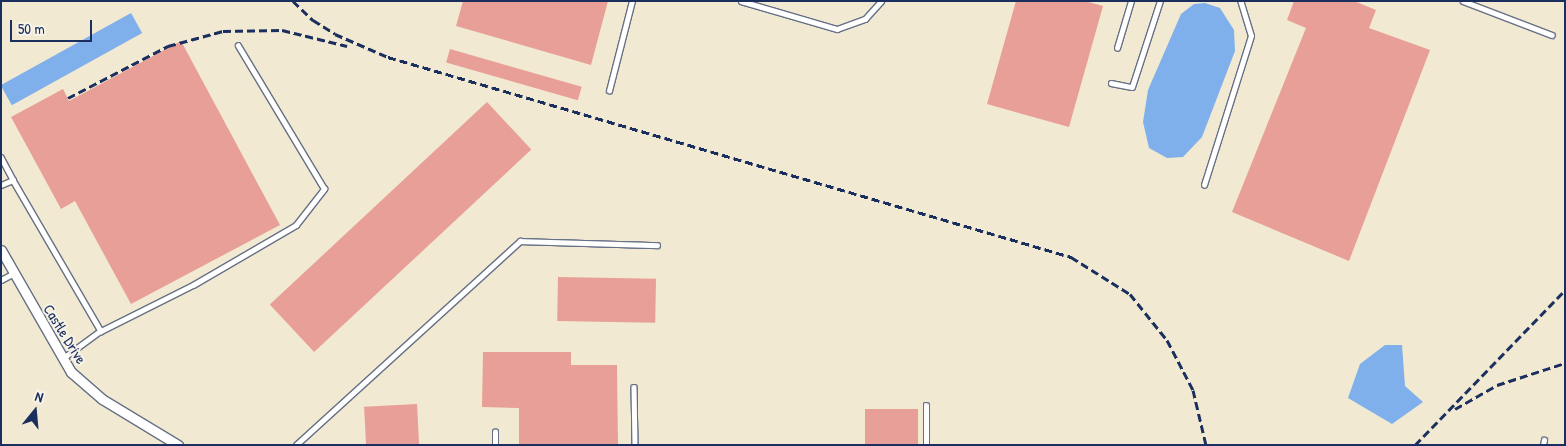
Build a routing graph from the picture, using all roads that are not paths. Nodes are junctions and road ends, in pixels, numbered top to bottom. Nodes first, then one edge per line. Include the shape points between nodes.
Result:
1 (632, 1) edge
2 (741, 1) edge
3 (881, 1) edge
4 (1131, 1) edge
5 (1160, 1) edge
6 (1240, 1) edge
7 (1464, 1) edge
8 (1552, 35) dead end
9 (238, 46) dead end
10 (1117, 48) dead end
11 (1111, 83) dead end
12 (609, 91) dead end
13 (1, 157) edge
14 (12, 180) junction
15 (1204, 184) dead end
16 (1, 185) edge
17 (657, 245) dead end
18 (1, 250) edge
19 (14, 273) junction
20 (1, 280) edge
21 (101, 331) junction
22 (63, 359) junction
23 (634, 388) dead end
24 (926, 405) dead end
25 (496, 432) dead end
26 (178, 445) edge
27 (296, 445) edge
28 (495, 445) edge
29 (635, 445) edge
30 (926, 445) edge

1 - 12 lane
2 - 3 lane via 837,29 865,19
4 - 10 lane
5 - 11 lane via 1132,87
6 - 15 lane via 1251,36
7 - 8 lane
9 - 21 lane via 324,189 296,225 193,285
13 - 14 lane
14 - 16 lane
14 - 21 lane
17 - 27 lane via 520,241
18 - 19 street, Castle Drive
19 - 20 lane
19 - 22 street, Castle Drive
21 - 22 lane
22 - 26 street, Castle Drive via 102,399
23 - 29 lane
24 - 30 lane
25 - 28 lane

